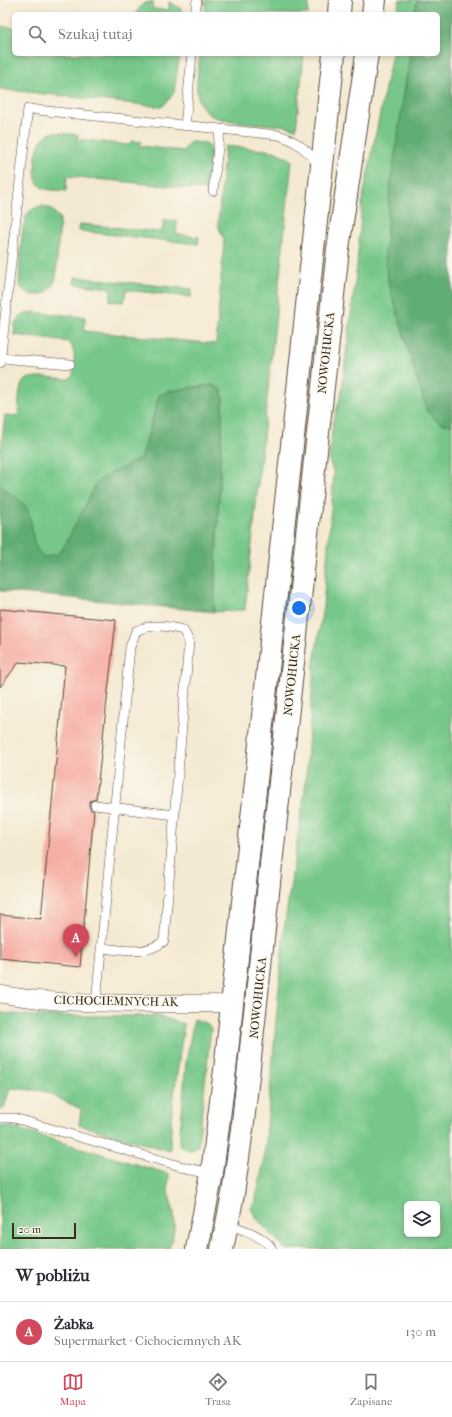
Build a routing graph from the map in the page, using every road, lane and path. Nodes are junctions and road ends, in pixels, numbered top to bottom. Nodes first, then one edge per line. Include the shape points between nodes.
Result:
1 (197, 0) edge
2 (340, 0) edge
3 (375, 0) edge
4 (195, 12) edge
5 (339, 12) edge
6 (373, 12) edge
7 (192, 56) edge
8 (334, 56) edge
9 (368, 56) edge
10 (185, 126) junction
11 (220, 130) junction
12 (321, 179) junction
13 (213, 191) dead end
14 (0, 360) edge
15 (70, 364) dead end
16 (95, 805) dead end
17 (114, 807) junction
18 (175, 815) junction
19 (101, 948) junction
20 (0, 994) edge
21 (96, 1003) junction
22 (232, 1004) junction
23 (0, 1118) edge
24 (212, 1173) junction
25 (227, 1224) junction
26 (197, 1249) edge
27 (222, 1249) edge
28 (272, 1249) edge

1 - 4 lane
2 - 5 main road
3 - 6 main road
7 - 10 lane
8 - 12 main road, NOWOHUCKA
9 - 25 main road, NOWOHUCKA via 338,249 256,1012 243,1122
10 - 11 lane
10 - 14 lane via 28,109
11 - 12 lane via 278,135 289,139 311,156
11 - 13 lane
12 - 22 main road, NOWOHUCKA
14 - 15 lane
16 - 17 lane
17 - 18 lane
17 - 18 lane via 130,647 136,631 146,626 167,626 183,630 189,641
17 - 19 lane
18 - 19 lane via 164,941 155,948 139,952
19 - 21 lane
20 - 21 street, CICHOCIEMNYCH AK via 20,998
21 - 22 street, CICHOCIEMNYCH AK
22 - 24 main road, NOWOHUCKA
23 - 24 lane via 14,1118
24 - 26 main road, NOWOHUCKA
25 - 27 main road, NOWOHUCKA
25 - 28 lane via 242,1229 269,1244

